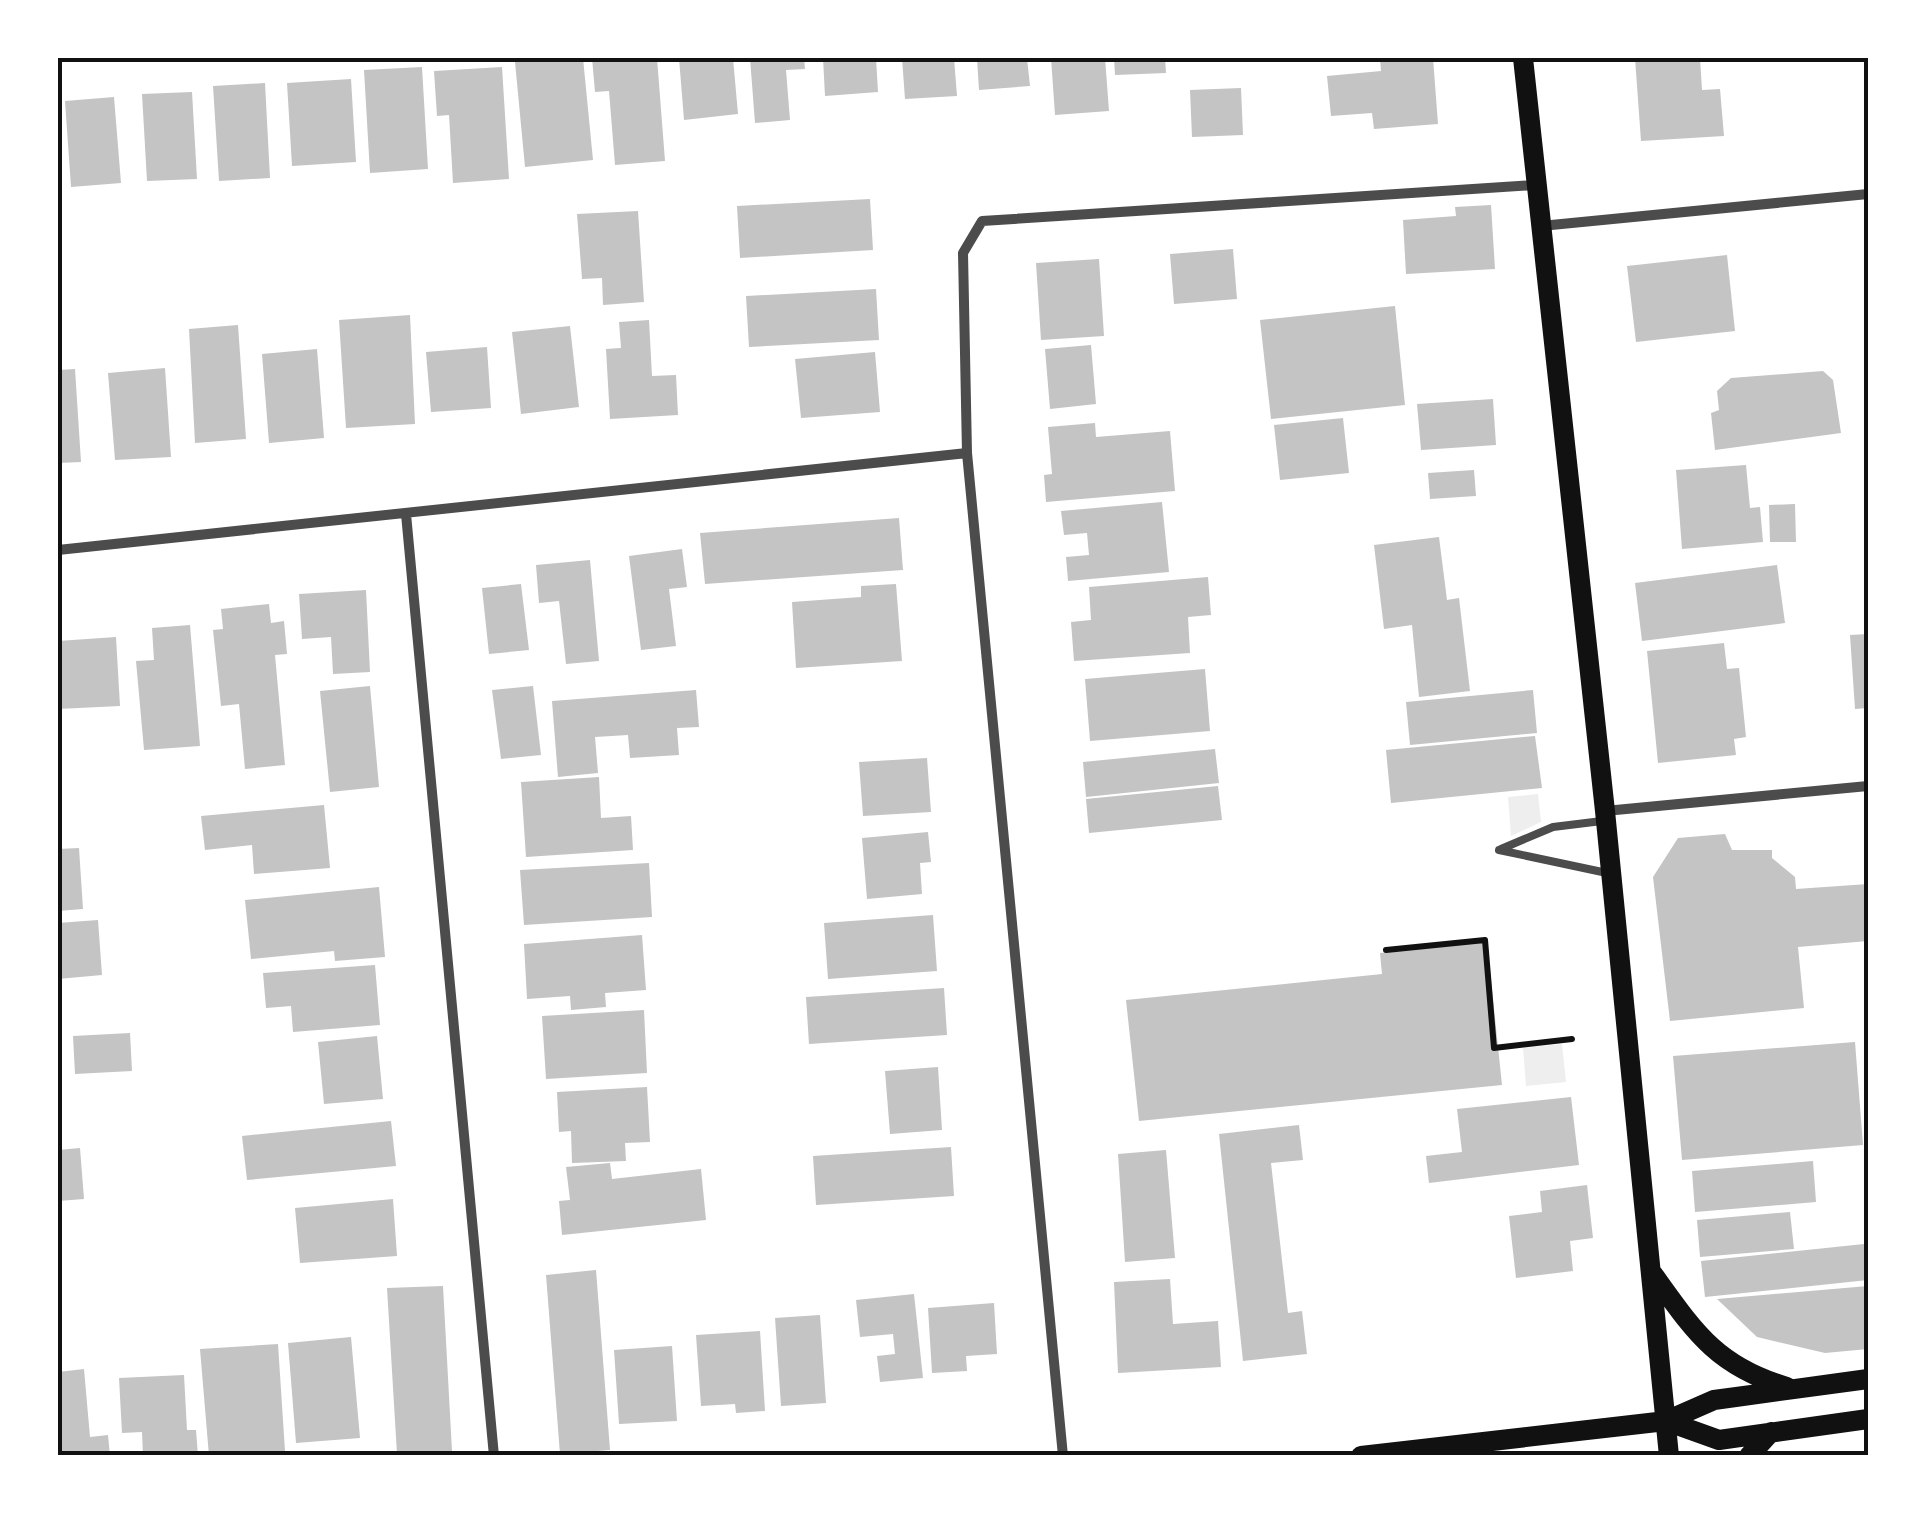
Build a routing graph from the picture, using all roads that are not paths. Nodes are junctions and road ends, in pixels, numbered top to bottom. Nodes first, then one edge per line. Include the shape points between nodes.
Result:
1 (1523, 58) edge
2 (1535, 185) junction
3 (1868, 194) edge
4 (1539, 226) junction
5 (966, 453) junction
6 (406, 514) junction
7 (58, 550) edge
8 (1868, 786) edge
9 (1606, 816) junction
10 (1612, 874) junction
11 (1652, 1272) junction
12 (1868, 1379) edge
13 (1794, 1389) junction
14 (1868, 1419) edge
15 (1666, 1421) junction
16 (1770, 1432) junction
17 (494, 1456) edge
18 (1064, 1456) edge
19 (1361, 1456) edge
20 (1670, 1456) edge
21 (1749, 1456) edge

1 - 2 main road
2 - 4 main road
2 - 5 street via 982,221 964,253
3 - 4 street
4 - 9 main road
5 - 6 street
5 - 18 street
6 - 7 street
6 - 17 street
8 - 9 street
9 - 10 main road
9 - 10 lane via 1553,827 1499,850
10 - 11 main road
11 - 13 main road via 1698,1336 1747,1375
11 - 15 main road
12 - 13 main road
13 - 15 main road via 1714,1400
14 - 16 main road
15 - 16 main road via 1719,1440
15 - 19 main road
15 - 20 main road
16 - 21 main road

